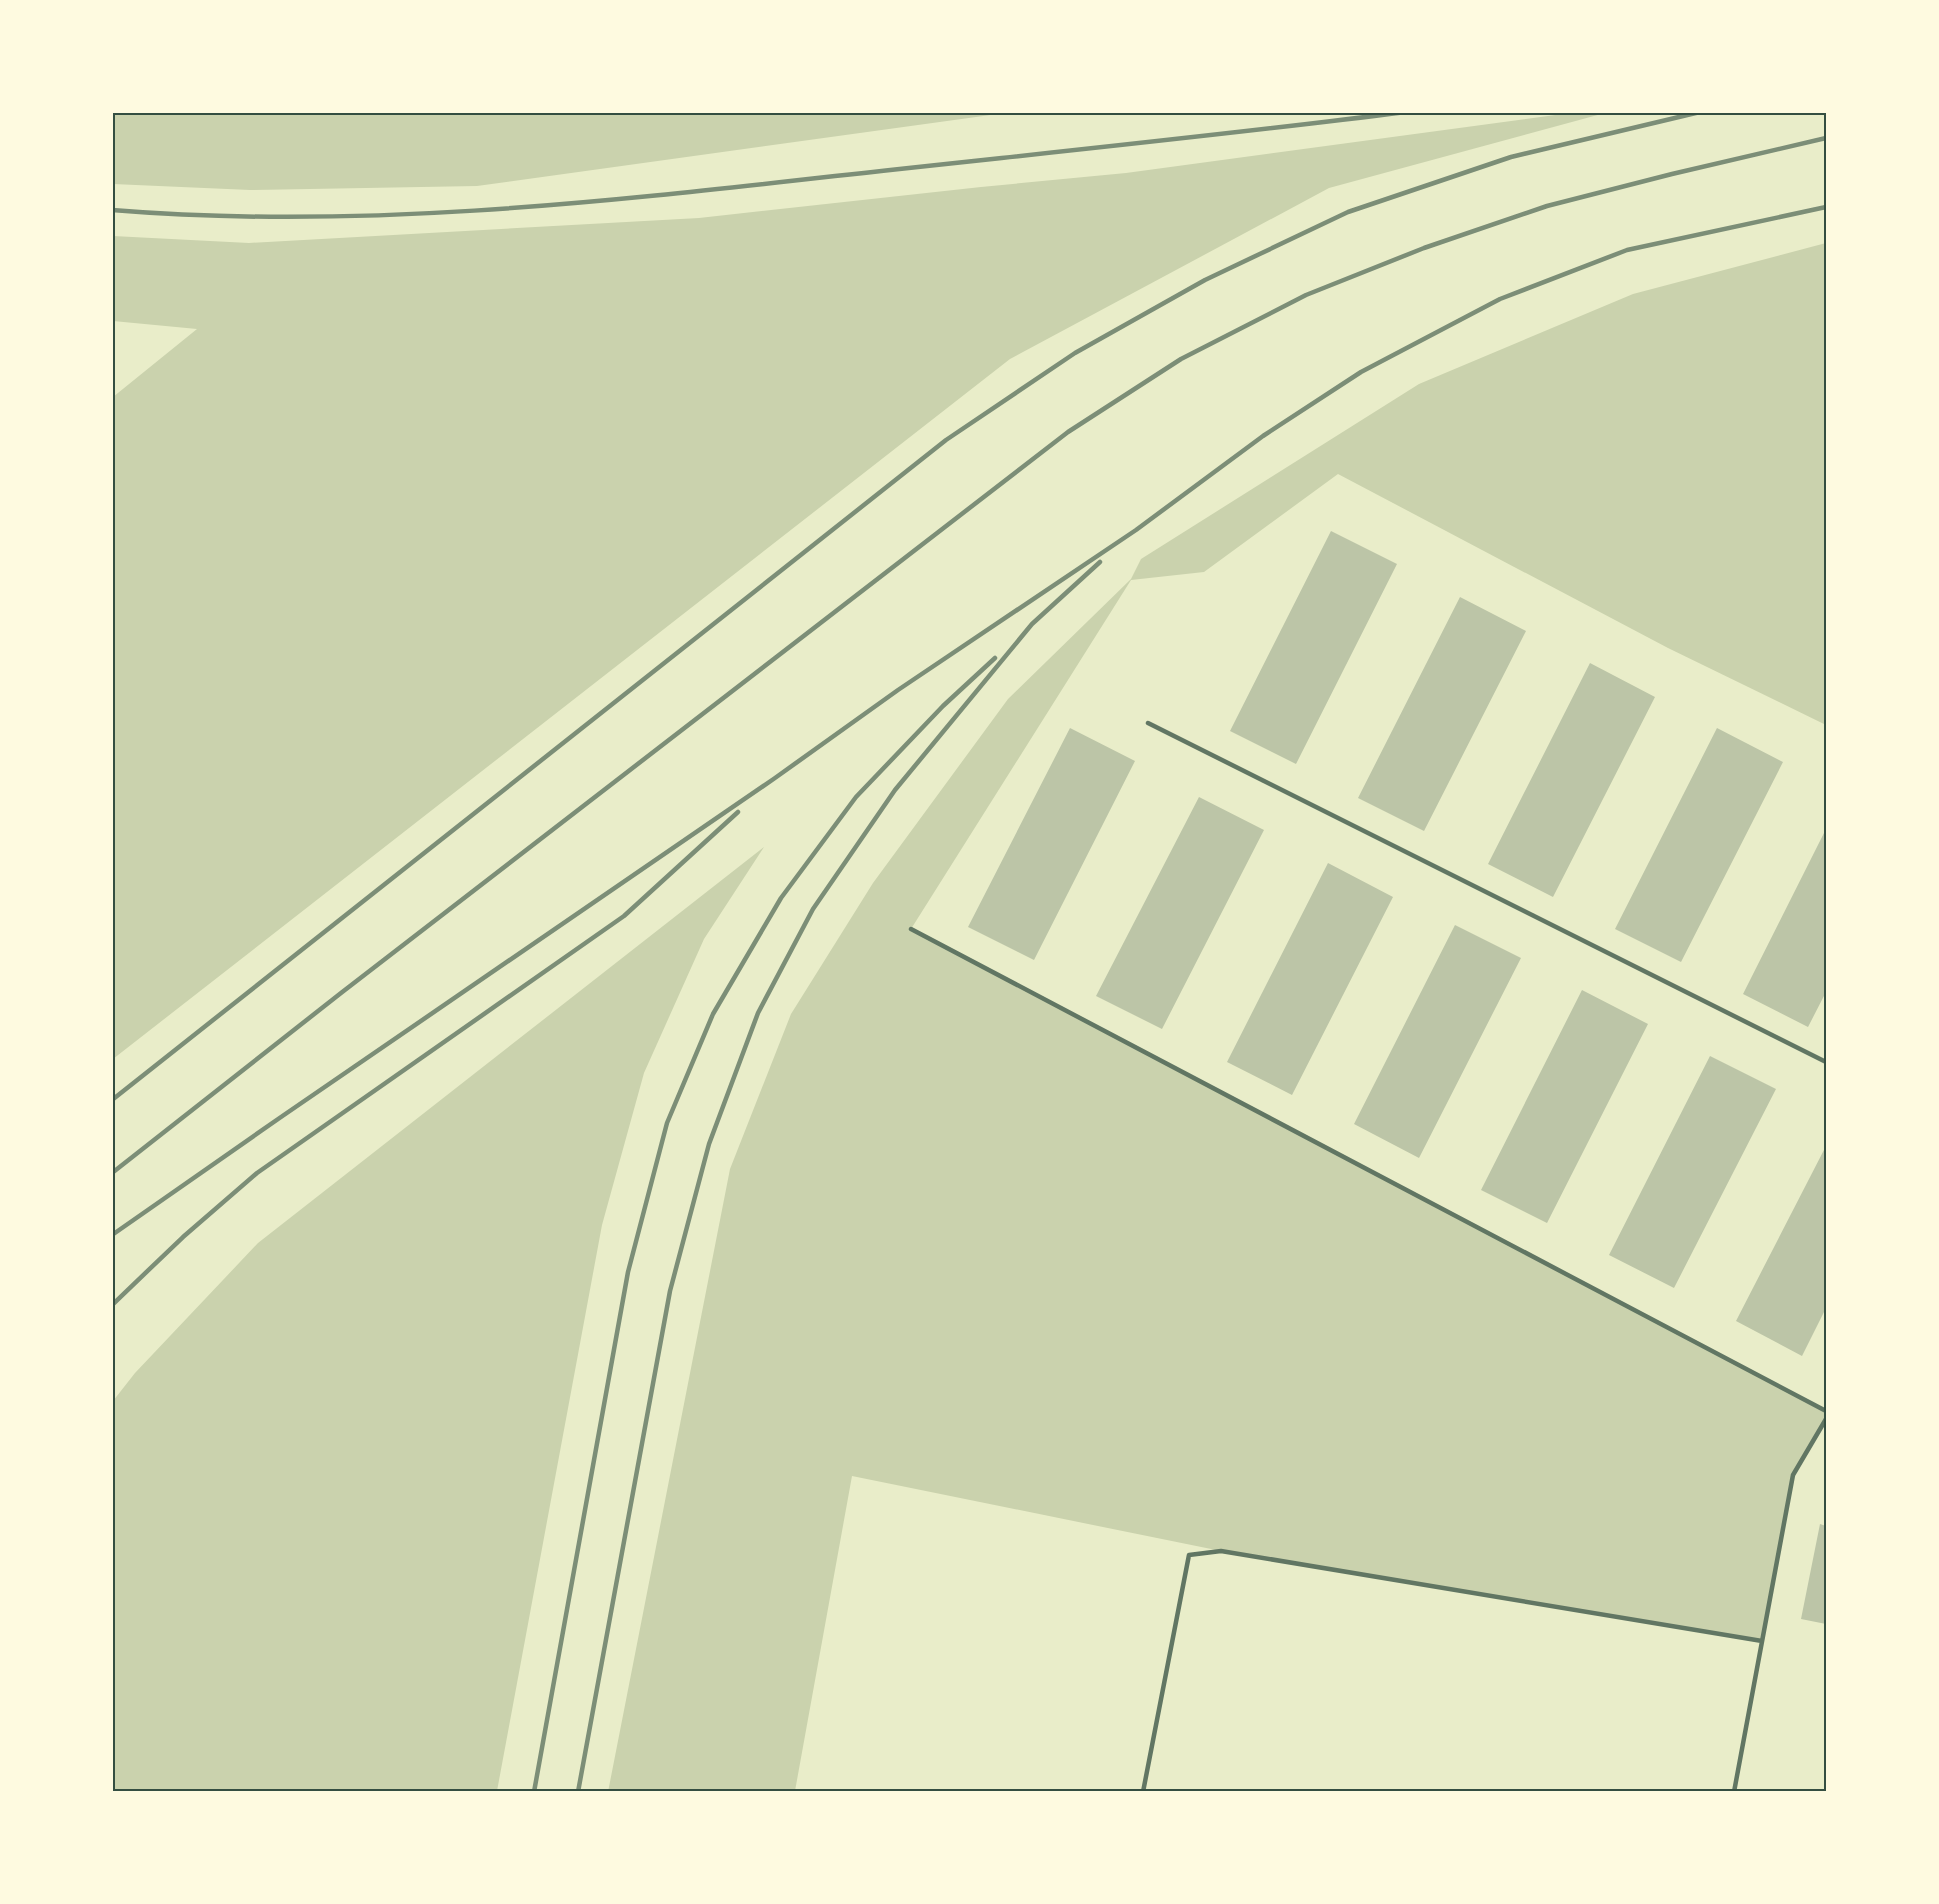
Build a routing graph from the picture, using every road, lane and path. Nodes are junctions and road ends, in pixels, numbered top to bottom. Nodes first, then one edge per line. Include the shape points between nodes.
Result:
1 (1148, 723) dead end
2 (911, 929) dead end
3 (1827, 1062) edge
4 (1827, 1411) edge
5 (1827, 1419) edge
6 (1762, 1641) junction
7 (1143, 1791) edge
8 (1734, 1791) edge

1 - 3 lane
2 - 4 lane
5 - 6 lane via 1793,1475
6 - 7 lane via 1221,1551 1189,1555
6 - 8 lane

